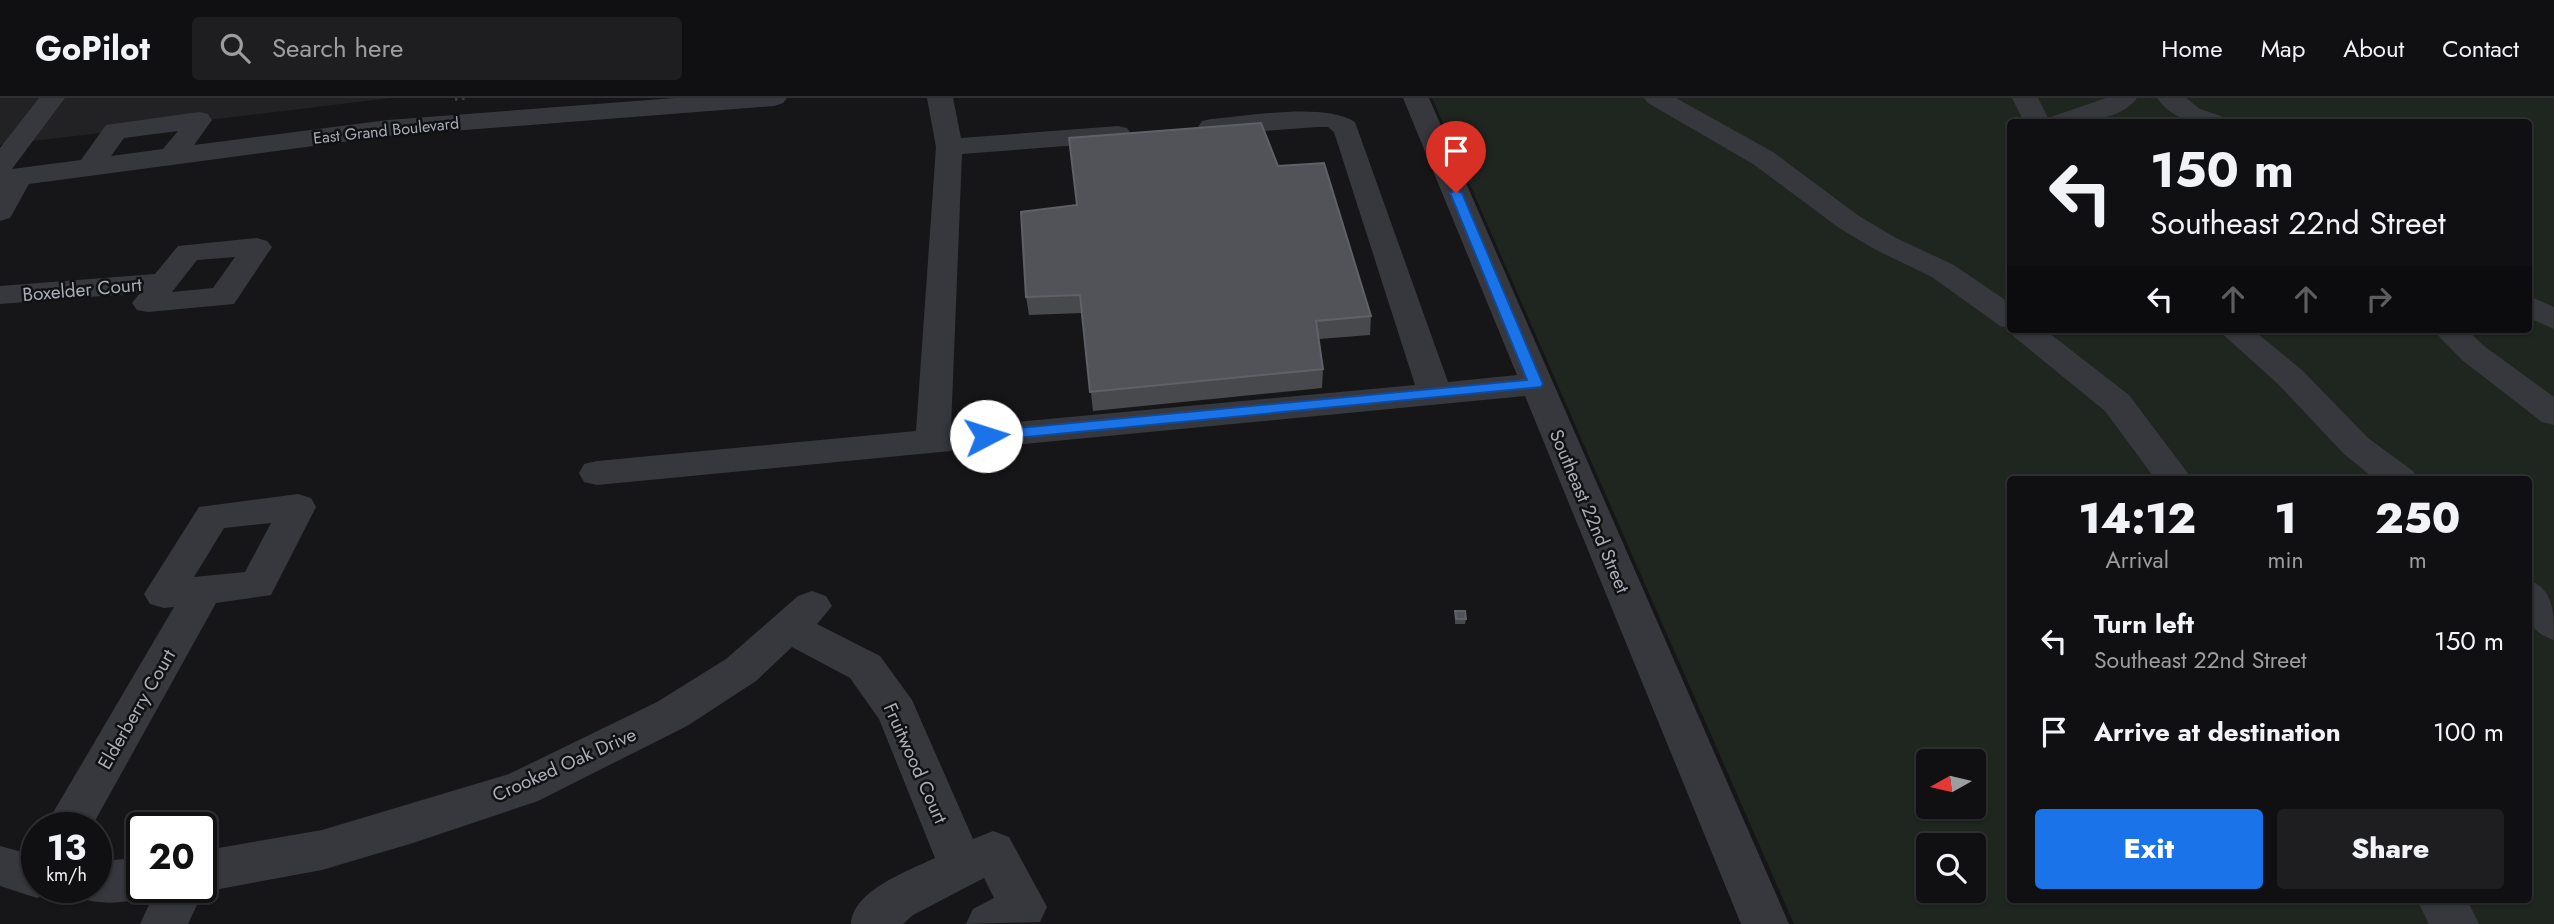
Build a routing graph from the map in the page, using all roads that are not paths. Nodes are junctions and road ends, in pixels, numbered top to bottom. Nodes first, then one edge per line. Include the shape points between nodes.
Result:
1 (52, 98) edge
2 (774, 98) edge
3 (940, 98) edge
4 (1416, 98) edge
5 (1657, 98) edge
6 (2025, 98) edge
7 (2124, 98) edge
8 (2170, 98) edge
9 (2193, 98) edge
10 (579, 105) edge
11 (2036, 119) edge
12 (2064, 119) edge
13 (2205, 119) edge
14 (2211, 119) edge
15 (1181, 130) edge
16 (1140, 133) edge
17 (949, 147) junction
18 (173, 155) junction
19 (90, 167) junction
20 (6, 174) edge
21 (0, 212) edge
22 (164, 282) dead end
23 (0, 295) edge
24 (2532, 307) edge
25 (2007, 316) edge
26 (2554, 320) edge
27 (2029, 333) edge
28 (2237, 333) edge
29 (2452, 333) edge
30 (1536, 384) junction
31 (1435, 394) junction
32 (2554, 414) edge
33 (933, 441) junction
34 (597, 472) dead end
35 (2172, 476) edge
36 (2395, 476) edge
37 (205, 589) dead end
38 (2532, 598) edge
39 (800, 618) joint
40 (2554, 625) edge
41 (75, 812) edge
42 (961, 865) junction
43 (0, 866) edge
44 (217, 869) edge
45 (21, 872) edge
46 (174, 903) edge
47 (2443, 903) edge
48 (164, 924) edge
49 (875, 924) edge
50 (990, 924) edge
51 (1765, 924) edge
52 (2455, 924) edge

1 - 20 street
2 - 10 street, East Grand Boulevard
3 - 17 street
4 - 30 street, Southeast 22nd Street
5 - 25 street via 1763,158 1849,222 1943,271
6 - 11 street
7 - 12 street via 2110,107
8 - 13 street
9 - 14 street
10 - 18 street, East Grand Boulevard
15 - 31 street via 1317,119 1334,120 1346,128
16 - 17 street
17 - 33 street
18 - 19 street, East Grand Boulevard
18 - 19 street via 199,120 115,131
19 - 20 street, East Grand Boulevard
20 - 21 street
22 - 23 street, Boxelder Court
24 - 26 street
27 - 35 street via 2117,403
28 - 36 street via 2290,377 2356,446
29 - 32 street
30 - 31 street
30 - 51 street, Southeast 22nd Street
31 - 33 street
33 - 34 street
37 - 41 street, Elderberry Court
38 - 40 street
39 - 42 street, Fruitwood Court via 823,643 865,667 897,712
39 - 44 street, Crooked Oak Drive via 741,670 672,714 522,788 322,850
42 - 49 street via 896,900
42 - 50 street via 993,851 1023,907
43 - 45 street
46 - 48 street
47 - 52 street

